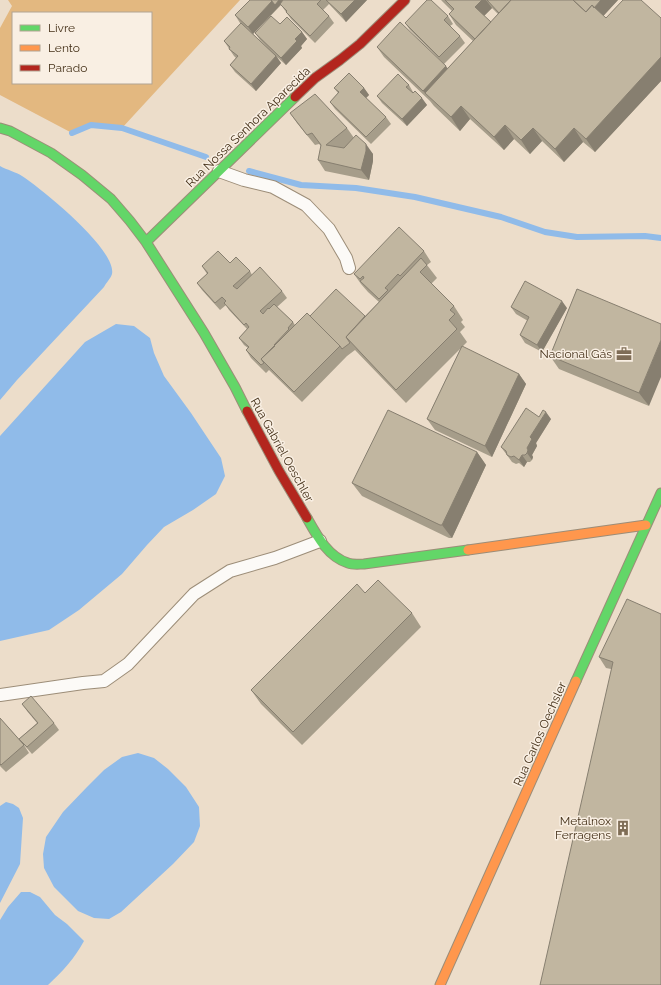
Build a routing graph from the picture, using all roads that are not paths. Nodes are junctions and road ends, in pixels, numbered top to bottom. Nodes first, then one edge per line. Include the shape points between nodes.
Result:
1 (405, 0) edge
2 (0, 128) edge
3 (219, 171) junction
4 (146, 242) junction
5 (349, 268) dead end
6 (661, 493) edge
7 (646, 525) junction
8 (320, 541) junction
9 (0, 695) edge
10 (440, 985) edge

1 - 3 street, Rua Nossa Senhora Aparecida via 371,35 311,81
2 - 4 street, Rua Gabriel Oeschler via 51,153 82,175 111,199
3 - 4 street, Rua Nossa Senhora Aparecida
3 - 5 lane via 273,187 306,205 329,229
4 - 8 street, Rua Gabriel Oeschler via 204,334
6 - 7 street, Rua Carlos Oechsler
7 - 8 street, Rua Gabriel Oeschler via 364,564 350,564 338,559
7 - 10 street, Rua Carlos Oechsler
8 - 9 lane via 230,571 194,594 128,664 104,681

